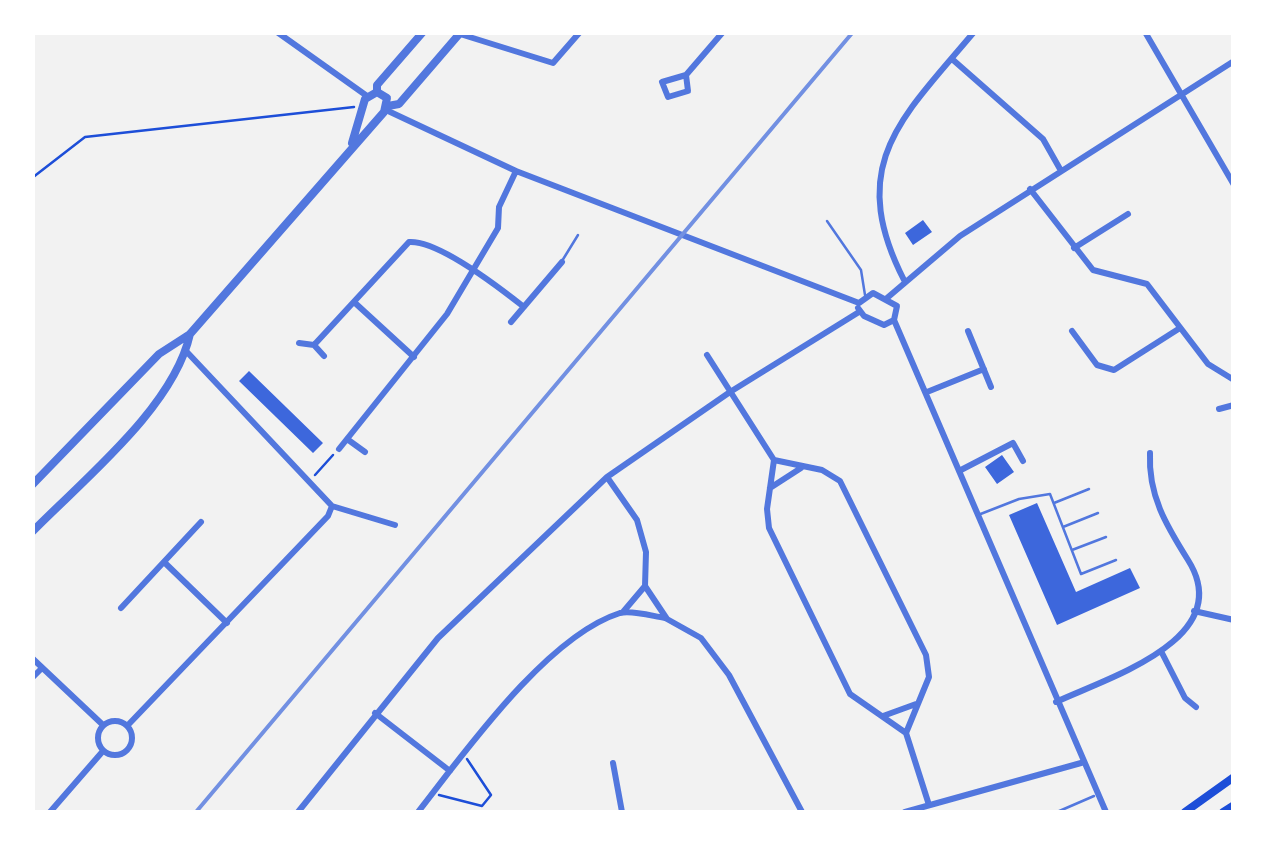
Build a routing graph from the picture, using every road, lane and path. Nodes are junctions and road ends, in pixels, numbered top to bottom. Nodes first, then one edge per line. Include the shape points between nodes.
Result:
1 (277, 32) edge
2 (423, 32) edge
3 (580, 32) edge
4 (723, 32) edge
5 (974, 32) edge
6 (1145, 32) edge
7 (461, 33) edge
8 (952, 59) junction
9 (1234, 61) edge
10 (686, 75) dead end
11 (377, 92) junction
12 (1181, 92) junction
13 (366, 102) junction
14 (385, 110) junction
15 (352, 146) junction
16 (1060, 169) junction
17 (516, 170) junction
18 (32, 178) edge
19 (1234, 185) edge
20 (1030, 189) junction
21 (1128, 214) dead end
22 (827, 220) dead end
23 (578, 235) dead end
24 (1074, 248) junction
25 (562, 262) joint
26 (473, 272) junction
27 (904, 280) junction
28 (865, 294) junction
29 (887, 298) junction
30 (354, 302) junction
31 (524, 307) junction
32 (859, 308) junction
33 (894, 320) junction
34 (511, 322) dead end
35 (1180, 328) junction
36 (968, 331) dead end
37 (1072, 331) dead end
38 (190, 334) junction
39 (299, 343) dead end
40 (314, 346) junction
41 (186, 352) junction
42 (324, 356) dead end
43 (707, 356) dead end
44 (414, 357) junction
45 (984, 369) junction
46 (1234, 380) edge
47 (991, 387) dead end
48 (730, 392) junction
49 (927, 392) junction
50 (1234, 405) edge
51 (1219, 409) dead end
52 (347, 439) junction
53 (339, 449) joint
54 (365, 452) dead end
55 (1150, 453) dead end
56 (774, 460) junction
57 (1023, 462) dead end
58 (802, 467) junction
59 (958, 471) junction
60 (607, 477) junction
61 (311, 480) junction
62 (32, 485) edge
63 (770, 488) junction
64 (1089, 488) dead end
65 (1054, 503) junction
66 (332, 506) junction
67 (1098, 513) dead end
68 (977, 516) junction
69 (201, 522) dead end
70 (395, 525) dead end
71 (1063, 528) junction
72 (32, 532) edge
73 (1106, 537) dead end
74 (1072, 550) junction
75 (1116, 560) dead end
76 (164, 562) junction
77 (644, 586) junction
78 (120, 608) dead end
79 (1194, 611) junction
80 (623, 612) junction
81 (666, 618) junction
82 (1234, 620) edge
83 (227, 623) junction
84 (1162, 654) junction
85 (32, 658) edge
86 (42, 668) junction
87 (32, 678) edge
88 (1056, 702) junction
89 (918, 704) junction
90 (1196, 708) dead end
91 (374, 713) junction
92 (883, 716) junction
93 (104, 724) junction
94 (128, 725) junction
95 (906, 733) junction
96 (103, 750) junction
97 (464, 755) junction
98 (1081, 763) junction
99 (613, 764) dead end
100 (450, 771) junction
101 (1234, 778) edge
102 (1092, 786) junction
103 (433, 794) junction
104 (1094, 796) junction
105 (929, 805) junction
106 (1234, 805) edge
107 (50, 812) edge
108 (298, 812) edge
109 (418, 812) edge
110 (622, 812) edge
111 (802, 812) edge
112 (905, 812) edge
113 (1057, 812) edge
114 (1102, 812) edge
115 (1185, 812) edge
116 (1223, 812) edge

1 - 13 street
2 - 11 street
3 - 7 street via 553,63
4 - 10 street
5 - 8 street
6 - 12 street
7 - 14 street via 398,104
8 - 16 street via 1043,139
8 - 27 street via 896,126 882,165 877,199 884,241
9 - 12 street
11 - 13 street
11 - 14 street via 387,98
12 - 16 street
12 - 19 street
13 - 14 street via 370,113
13 - 15 street
13 - 18 path via 342,112 85,137
14 - 15 street
14 - 17 street
15 - 38 street
16 - 20 street
17 - 26 street via 499,207 498,228
17 - 32 street
20 - 24 street
20 - 27 street
21 - 24 street
22 - 28 lane via 861,270
23 - 25 lane
24 - 35 street via 1093,270 1147,284
25 - 31 street
26 - 30 street via 422,241 409,242
26 - 31 street
26 - 44 street
27 - 29 street
28 - 29 street
28 - 32 street
29 - 33 street via 898,306
30 - 40 street
30 - 44 street
31 - 34 street
32 - 33 street via 884,325
32 - 48 street
33 - 49 street
35 - 37 street via 1114,370 1097,365
35 - 46 street via 1208,364
36 - 45 street
38 - 41 street
38 - 62 street via 159,354
39 - 40 street
40 - 42 street
41 - 61 street
41 - 72 street via 148,412
43 - 48 street
44 - 52 street
45 - 47 street
45 - 49 street
48 - 56 street
48 - 60 street
49 - 59 street
50 - 51 street
52 - 53 street
52 - 54 street
53 - 61 path
55 - 79 street via 1155,498 1198,586
56 - 58 street
56 - 63 street
57 - 59 street via 1013,443
58 - 63 street
58 - 89 street via 840,481 926,654 929,677
59 - 68 street
60 - 77 street via 637,520 646,552
60 - 91 street via 500,575
61 - 66 street
63 - 92 street via 769,528 850,694
64 - 65 lane
65 - 68 lane via 1050,494 1019,499
65 - 71 lane
66 - 70 street
66 - 83 street
67 - 71 lane
68 - 88 street
69 - 76 street
71 - 74 lane
73 - 74 lane
74 - 75 lane via 1081,574
76 - 78 street
76 - 83 street
77 - 80 street
77 - 81 street
79 - 82 street
79 - 84 street via 1178,641
80 - 81 street
80 - 97 street via 571,638
81 - 111 street via 701,638 729,675
83 - 94 street
84 - 88 street
84 - 90 street
85 - 86 street
86 - 87 street
86 - 93 street
88 - 98 street
89 - 92 street
89 - 95 street
91 - 100 street
91 - 108 street
92 - 95 street
93 - 94 street
93 - 96 street
94 - 96 street via 129,748
95 - 105 street
96 - 107 street
97 - 100 street
97 - 103 path via 491,794 482,806
98 - 102 street
98 - 105 street
99 - 110 street
100 - 103 street
101 - 115 main road
102 - 104 street
102 - 114 street
103 - 109 street
104 - 113 lane
104 - 114 street
105 - 112 street
106 - 116 main road

